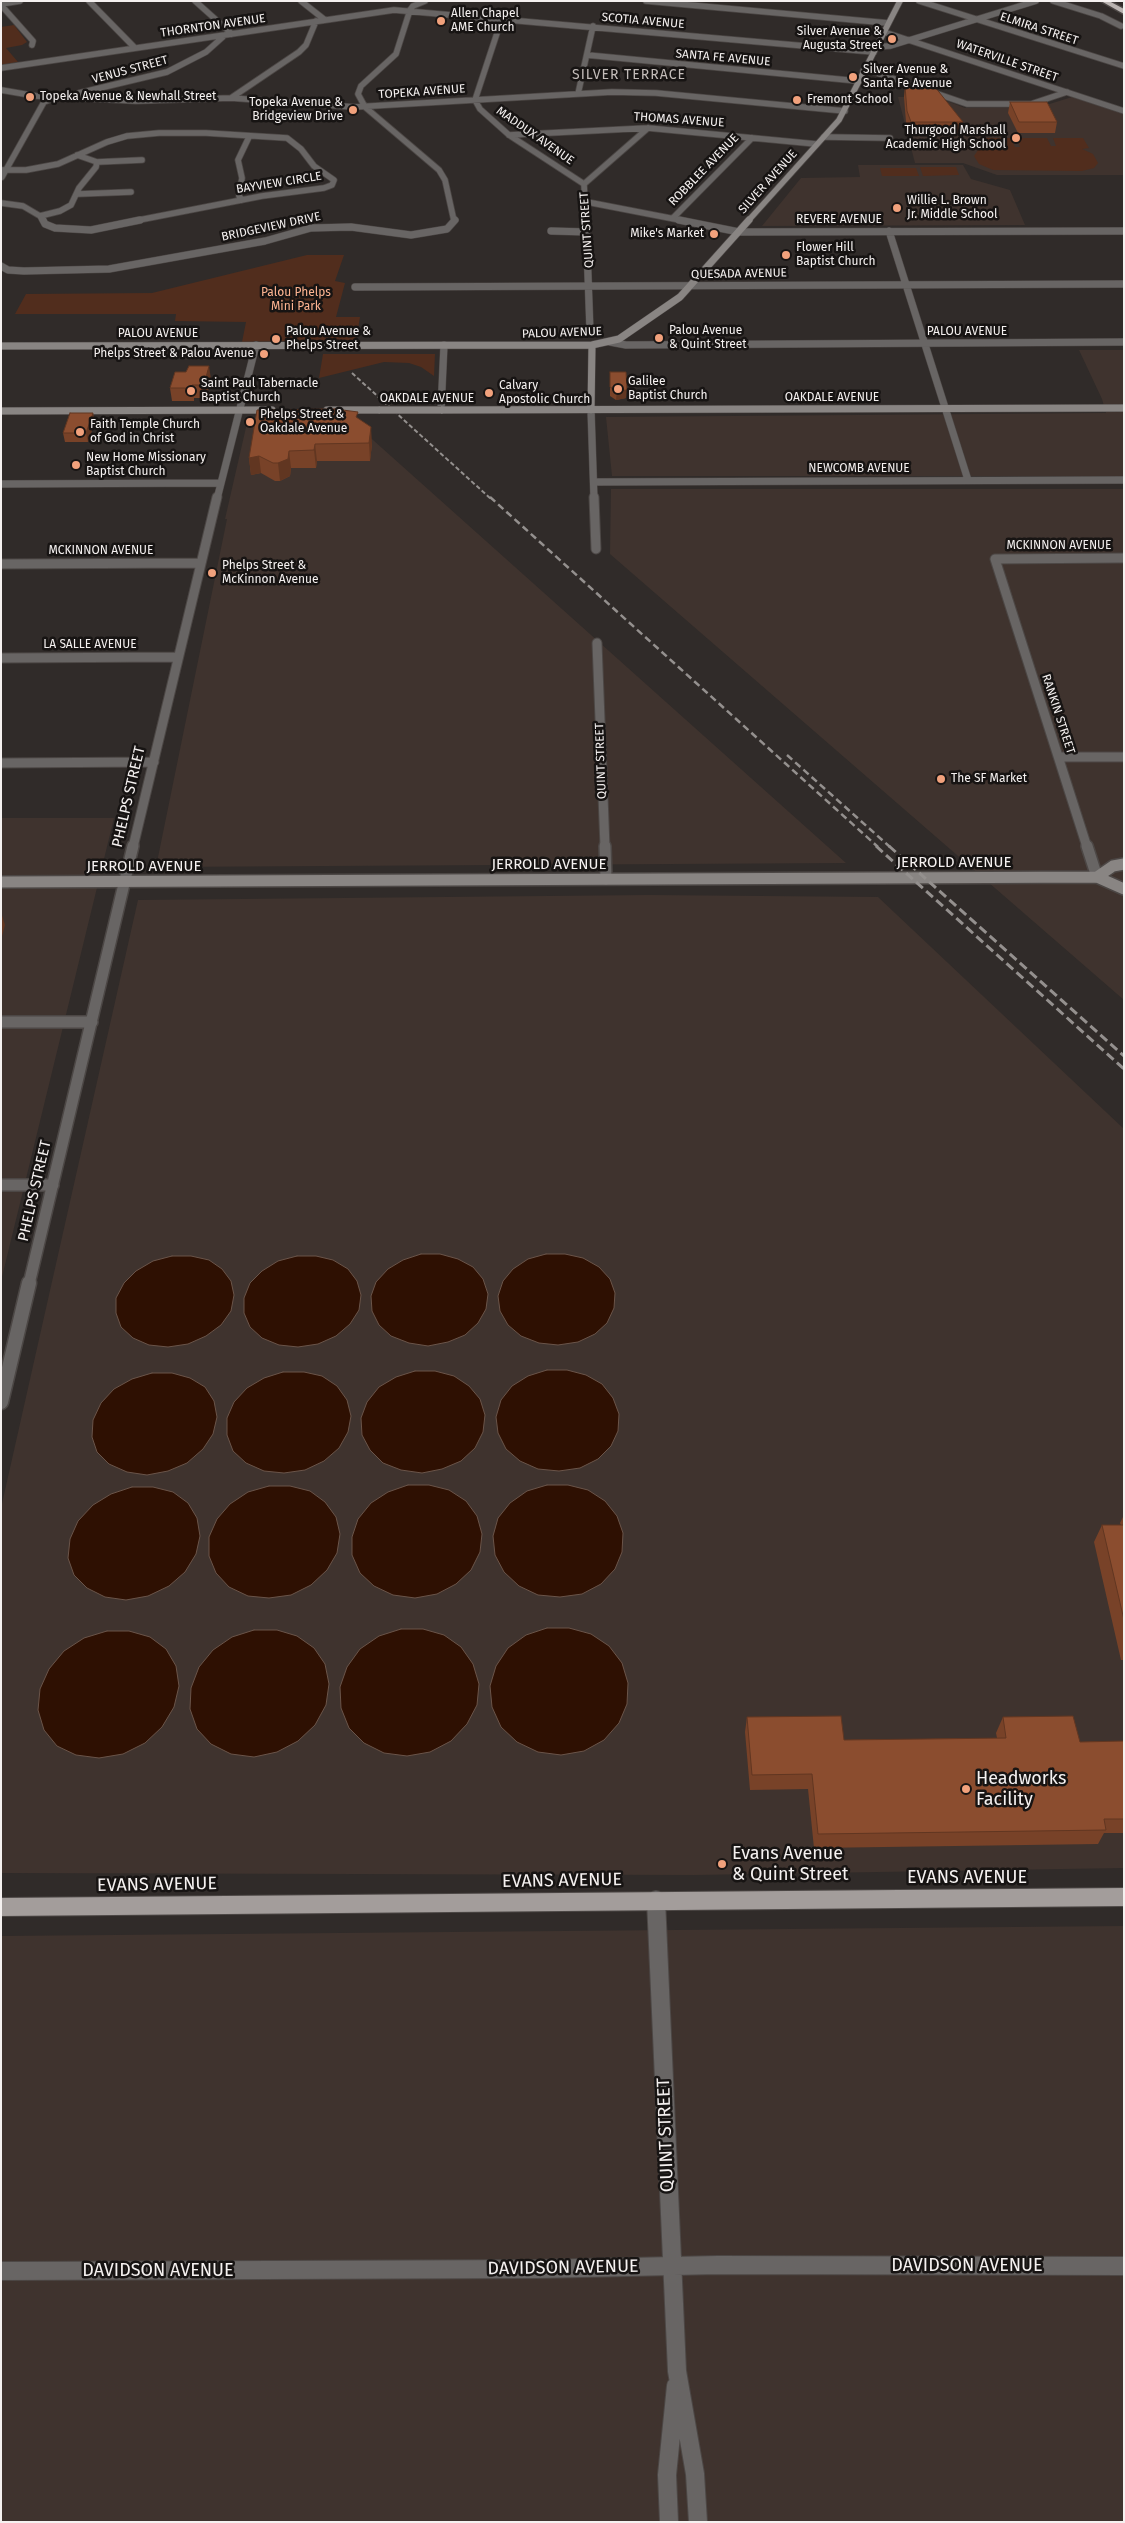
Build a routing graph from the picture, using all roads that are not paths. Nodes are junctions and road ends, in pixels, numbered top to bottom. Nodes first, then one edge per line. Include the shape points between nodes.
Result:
1 (20, 1) edge
2 (89, 1) edge
3 (195, 1) edge
4 (301, 1) edge
5 (425, 1) edge
6 (646, 1) edge
7 (900, 1) edge
8 (919, 1) edge
9 (1036, 1) edge
10 (1053, 1) edge
11 (1106, 1) edge
12 (1, 4) edge
13 (410, 10) junction
14 (1124, 11) edge
15 (502, 18) junction
16 (325, 20) junction
17 (977, 20) junction
18 (316, 21) junction
19 (888, 23) junction
20 (593, 26) junction
21 (1121, 26) dead end
22 (884, 32) junction
23 (228, 34) junction
24 (911, 40) junction
25 (32, 45) dead end
26 (135, 48) junction
27 (875, 49) junction
28 (586, 55) junction
29 (1124, 66) edge
30 (1, 68) edge
31 (863, 71) junction
32 (858, 81) junction
33 (1, 90) edge
34 (1067, 92) junction
35 (578, 94) junction
36 (59, 97) junction
37 (231, 98) junction
38 (475, 100) junction
39 (365, 107) junction
40 (845, 110) junction
41 (1124, 111) edge
42 (648, 128) junction
43 (509, 135) junction
44 (824, 137) junction
45 (248, 138) junction
46 (752, 138) junction
47 (890, 138) dead end
48 (816, 144) junction
49 (76, 155) junction
50 (142, 160) dead end
51 (97, 162) junction
52 (3, 170) edge
53 (1, 178) edge
54 (584, 184) junction
55 (131, 192) dead end
56 (78, 194) junction
57 (242, 200) junction
58 (587, 202) junction
59 (1, 203) edge
60 (40, 216) junction
61 (673, 218) junction
62 (551, 231) dead end
63 (889, 231) junction
64 (1124, 231) edge
65 (587, 232) junction
66 (738, 232) junction
67 (1, 266) edge
68 (906, 284) junction
69 (1124, 284) edge
70 (589, 286) junction
71 (690, 286) junction
72 (355, 287) dead end
73 (590, 331) dead end
74 (610, 342) junction
75 (1124, 342) edge
76 (925, 343) junction
77 (256, 345) junction
78 (444, 345) junction
79 (592, 345) junction
80 (1, 346) edge
81 (1124, 408) edge
82 (946, 409) junction
83 (239, 410) junction
84 (277, 410) edge
85 (314, 410) edge
86 (441, 410) junction
87 (591, 410) junction
88 (1, 411) edge
89 (968, 480) junction
90 (1124, 480) edge
91 (594, 482) junction
92 (220, 483) junction
93 (1, 484) edge
94 (596, 549) dead end
95 (1124, 558) edge
96 (995, 559) joint
97 (200, 563) junction
98 (1, 564) edge
99 (597, 643) dead end
100 (178, 657) junction
101 (1, 658) edge
102 (1059, 757) junction
103 (1124, 757) edge
104 (154, 762) junction
105 (1, 763) edge
106 (1124, 864) edge
107 (1097, 877) junction
108 (606, 879) junction
109 (1, 882) edge
110 (125, 882) junction
111 (1124, 889) edge
112 (1, 1022) edge
113 (92, 1022) junction
114 (53, 1184) junction
115 (1, 1185) edge
116 (4, 1379) edge
117 (1, 1402) edge
118 (1124, 1897) edge
119 (656, 1900) junction
120 (1, 1907) edge
121 (671, 2266) junction
122 (1124, 2266) edge
123 (1, 2271) edge
124 (677, 2371) junction
125 (669, 2522) edge
126 (698, 2522) edge

1 - 12 street
2 - 26 street
3 - 23 street
4 - 16 street
5 - 13 street, THORNTON AVENUE
6 - 19 street
7 - 19 street, SILVER AVENUE
8 - 17 street, ELMIRA STREET
9 - 17 street, SCOTIA AVENUE
10 - 21 street
11 - 14 highway
12 - 25 street via 33,41
13 - 15 street, SCOTIA AVENUE
13 - 16 street, THORNTON AVENUE
13 - 39 street via 396,54 361,86 358,94
15 - 20 street, SCOTIA AVENUE
15 - 38 street
16 - 18 street, THORNTON AVENUE
17 - 24 street, SCOTIA AVENUE
17 - 29 street, ELMIRA STREET
18 - 23 street, THORNTON AVENUE
18 - 37 street via 306,45 299,52
19 - 22 street, SILVER AVENUE
20 - 27 street, SCOTIA AVENUE
20 - 28 street
22 - 24 street, WATERVILLE STREET
22 - 27 street, SILVER AVENUE
23 - 26 street, THORNTON AVENUE
23 - 36 street, VENUS STREET via 206,52 167,72
24 - 27 street, SCOTIA AVENUE
24 - 34 street, WATERVILLE STREET
26 - 30 street, THORNTON AVENUE
27 - 31 street, SILVER AVENUE
28 - 32 street, SANTA FE AVENUE
28 - 35 street
31 - 32 street, SILVER AVENUE
31 - 34 street via 967,104 1031,104
32 - 40 street, SILVER AVENUE
33 - 36 street, TOPEKA AVENUE
34 - 41 street, WATERVILLE STREET
35 - 38 street, TOPEKA AVENUE
35 - 40 street, TOPEKA AVENUE via 656,93
36 - 37 street, TOPEKA AVENUE via 136,101
36 - 52 street via 44,102
37 - 39 street, TOPEKA AVENUE
38 - 39 street, TOPEKA AVENUE
38 - 43 street, MADDUX AVENUE via 480,109
39 - 67 street, BRIDGEVIEW DRIVE via 439,170 445,180 455,220 447,229 411,235 351,226 320,227 266,241 116,268 24,271
40 - 44 street, SILVER AVENUE
42 - 43 street, THOMAS AVENUE
42 - 46 street, THOMAS AVENUE
42 - 54 street, QUINT STREET
43 - 54 street, MADDUX AVENUE
44 - 47 street
44 - 48 street, SILVER AVENUE
45 - 49 street, BAYVIEW CIRCLE via 141,134 107,142
45 - 57 street via 238,160
45 - 57 street, BAYVIEW CIRCLE via 275,136 291,140 314,166 334,182 324,188
46 - 48 street, THOMAS AVENUE
46 - 61 street, ROBBLEE AVENUE
48 - 66 street, SILVER AVENUE
49 - 51 street
49 - 52 street, BAYVIEW CIRCLE via 43,168
50 - 51 street
51 - 56 street
52 - 53 street
54 - 58 street, QUINT STREET
55 - 56 street
56 - 60 street via 67,208
57 - 60 street, BAYVIEW CIRCLE via 91,230 55,228 45,224
58 - 61 street, REVERE AVENUE
58 - 65 street, QUINT STREET
59 - 60 street, BAYVIEW CIRCLE via 23,206
61 - 66 street, REVERE AVENUE
62 - 65 street
63 - 64 street, REVERE AVENUE
63 - 66 street, REVERE AVENUE
63 - 68 street
65 - 70 street, QUINT STREET
66 - 71 street, SILVER AVENUE
68 - 69 street, QUESADA AVENUE
68 - 71 street, QUESADA AVENUE
68 - 76 street
70 - 71 street, QUESADA AVENUE
70 - 72 street, QUESADA AVENUE
70 - 73 street, QUINT STREET
71 - 74 street, SILVER AVENUE via 680,297
74 - 76 street, PALOU AVENUE via 626,345
74 - 79 street, PALOU AVENUE
75 - 76 street, PALOU AVENUE
76 - 82 street
77 - 78 street, PALOU AVENUE
77 - 80 street, PALOU AVENUE
77 - 83 street, PHELPS STREET
78 - 79 street, PALOU AVENUE
78 - 86 street
79 - 87 street
81 - 82 street, OAKDALE AVENUE
82 - 87 street, OAKDALE AVENUE
82 - 89 street
83 - 84 street
83 - 88 street
83 - 92 street, PHELPS STREET
85 - 86 street, OAKDALE AVENUE, bridge
86 - 87 street, OAKDALE AVENUE
87 - 91 street
89 - 90 street, NEWCOMB AVENUE
89 - 91 street, NEWCOMB AVENUE
91 - 94 street
92 - 93 street
92 - 97 street, PHELPS STREET
95 - 96 street, MCKINNON AVENUE
96 - 102 street, RANKIN STREET
97 - 98 street, MCKINNON AVENUE
97 - 100 street, PHELPS STREET
99 - 108 street, QUINT STREET
100 - 101 street, LA SALLE AVENUE
100 - 104 street, PHELPS STREET
102 - 103 street
102 - 107 street, RANKIN STREET
104 - 105 street
104 - 110 street, PHELPS STREET
106 - 107 street, JERROLD AVENUE via 1113,866
107 - 108 street, JERROLD AVENUE
107 - 111 street, JERROLD AVENUE
108 - 110 street, JERROLD AVENUE
109 - 110 street, JERROLD AVENUE
110 - 113 street, PHELPS STREET
112 - 113 street
113 - 114 street, PHELPS STREET
114 - 115 street
114 - 116 street, PHELPS STREET
116 - 117 street, PHELPS STREET
118 - 119 main road, EVANS AVENUE
119 - 120 main road, EVANS AVENUE
119 - 121 street, QUINT STREET
121 - 122 street, DAVIDSON AVENUE
121 - 123 street, DAVIDSON AVENUE
121 - 124 street, QUINT STREET
124 - 125 street, QUINT STREET via 667,2475
124 - 126 street, QUINT STREET via 695,2474

